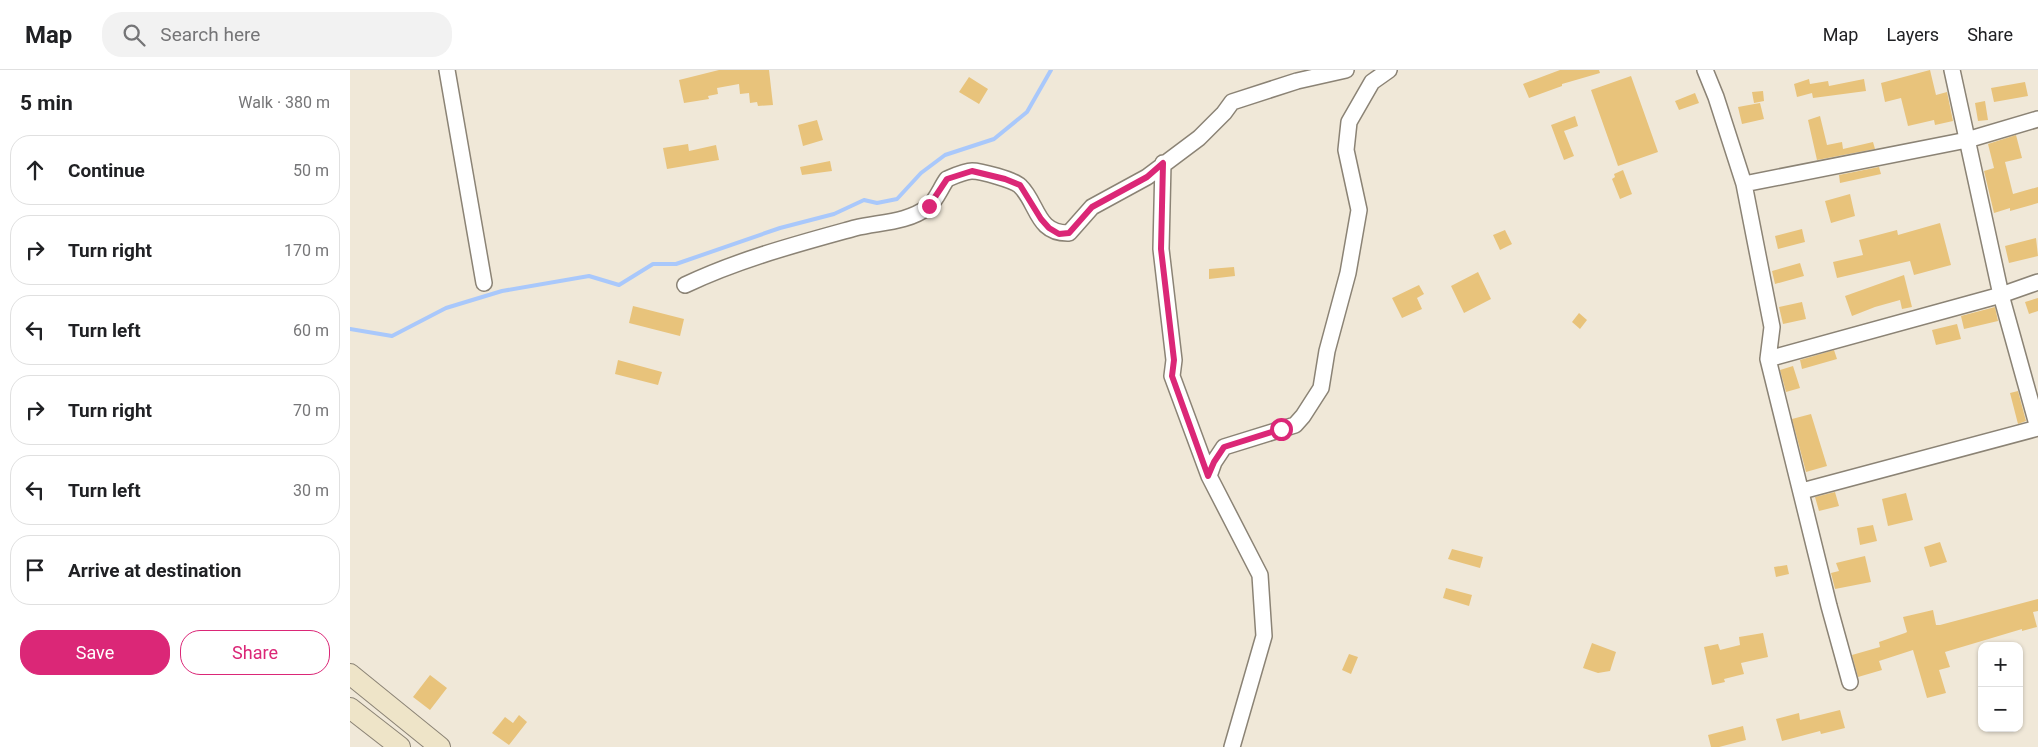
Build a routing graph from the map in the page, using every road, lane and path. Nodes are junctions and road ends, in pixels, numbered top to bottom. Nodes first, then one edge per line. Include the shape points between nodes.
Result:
1 (447, 70) edge
2 (1346, 70) edge
3 (1389, 70) edge
4 (1705, 70) edge
5 (1952, 70) edge
6 (2038, 119) edge
7 (1967, 140) junction
8 (1163, 163) junction
9 (1744, 184) junction
10 (2038, 282) edge
11 (484, 283) dead end
12 (685, 285) dead end
13 (2001, 295) junction
14 (1768, 359) junction
15 (2038, 428) edge
16 (1208, 476) junction
17 (1802, 491) junction
18 (350, 674) edge
19 (1850, 682) dead end
20 (350, 708) edge
21 (400, 747) edge
22 (440, 747) edge
23 (1232, 747) edge

1 - 11 street
2 - 8 street via 1297,81 1232,102 1199,138
3 - 16 street via 1372,82 1349,122 1346,150 1359,210 1321,388 1295,425 1224,447
4 - 9 street
5 - 7 street
6 - 7 street
7 - 9 street
7 - 13 street
8 - 12 street via 1147,177 1092,207 1069,233 1059,234 1049,228 1020,185 972,171 947,179 929,206 910,216 760,254
8 - 16 street via 1161,249 1174,360 1172,376
9 - 14 street via 1772,327
10 - 13 street
13 - 14 street
13 - 15 street
14 - 17 street
15 - 17 street
16 - 23 street via 1260,575 1264,636
17 - 19 street
18 - 22 street
20 - 21 street

